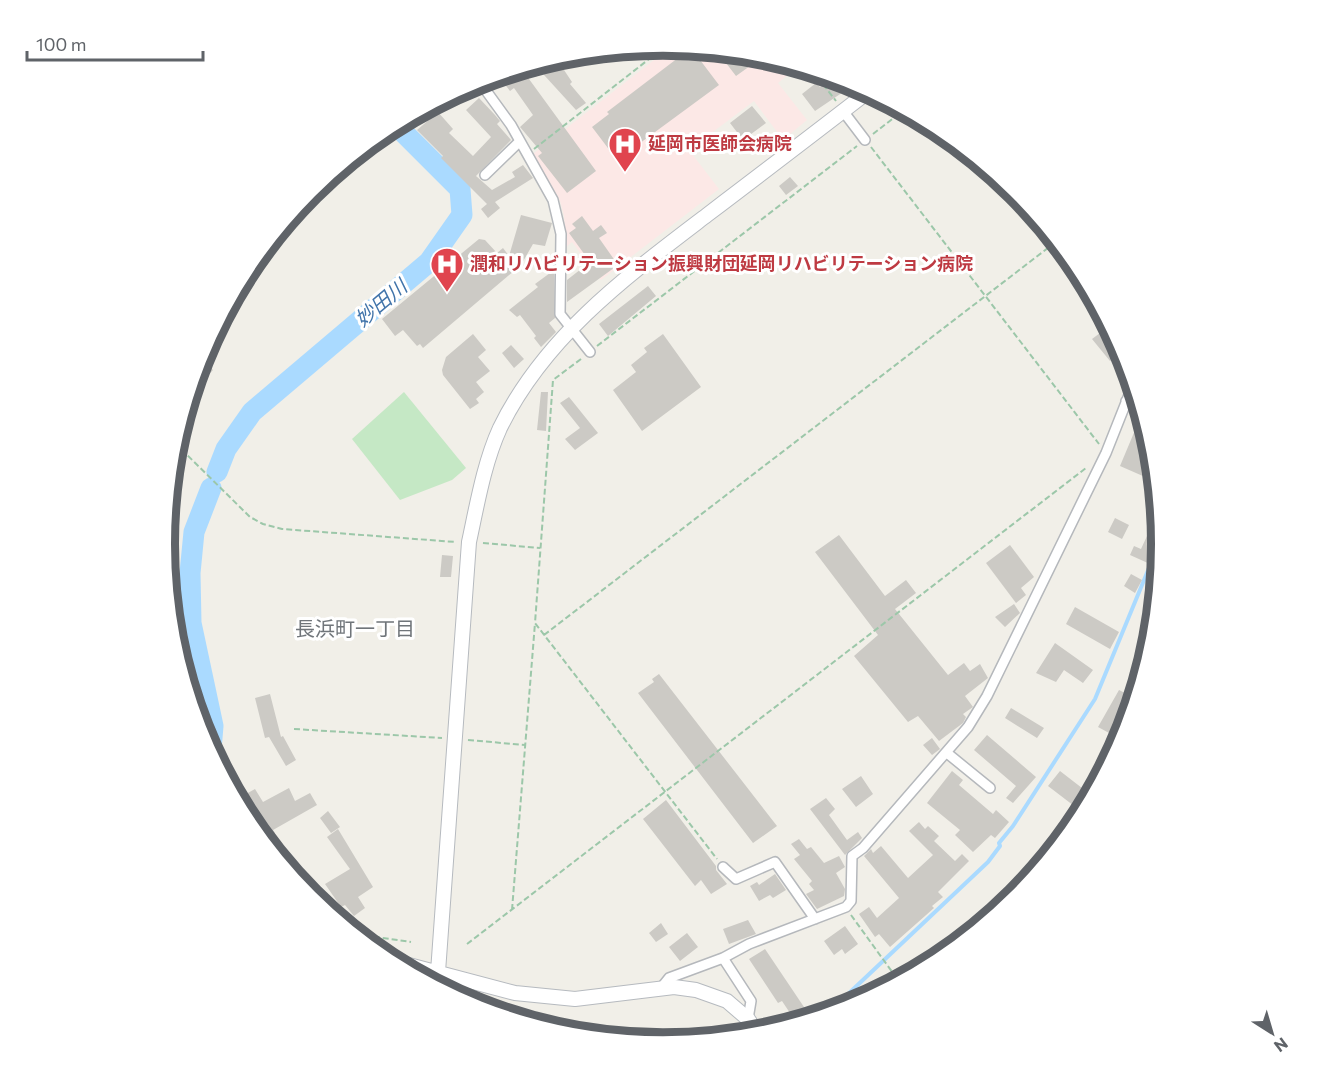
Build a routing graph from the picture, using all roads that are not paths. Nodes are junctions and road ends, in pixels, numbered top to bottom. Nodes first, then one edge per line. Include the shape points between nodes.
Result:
1 (485, 89) edge
2 (860, 98) edge
3 (843, 111) junction
4 (865, 140) road end
5 (519, 142) junction
6 (485, 175) dead end
7 (571, 327) junction
8 (590, 352) road end
9 (1128, 397) edge
10 (1126, 401) junction
11 (1130, 403) edge
12 (947, 753) junction
13 (990, 788) dead end
14 (723, 867) road end
15 (815, 919) junction
16 (723, 958) junction
17 (423, 968) edge
18 (438, 972) junction
19 (661, 988) junction
20 (748, 1020) junction
21 (750, 1023) edge

1 - 5 street
2 - 3 street
3 - 4 street
3 - 7 street via 637,269
5 - 6 street
5 - 7 street via 558,213 560,315
7 - 8 street
7 - 18 street via 533,371 500,429 469,542
9 - 10 street
10 - 11 street
10 - 12 street via 1106,453 987,696
12 - 13 street
12 - 15 street via 852,856 851,901 846,907
14 - 15 street via 736,879 775,861
15 - 16 street
16 - 19 street via 669,978
16 - 20 street via 751,1001
17 - 18 street
18 - 19 street via 515,993 575,999
19 - 20 street via 714,995
20 - 21 street

